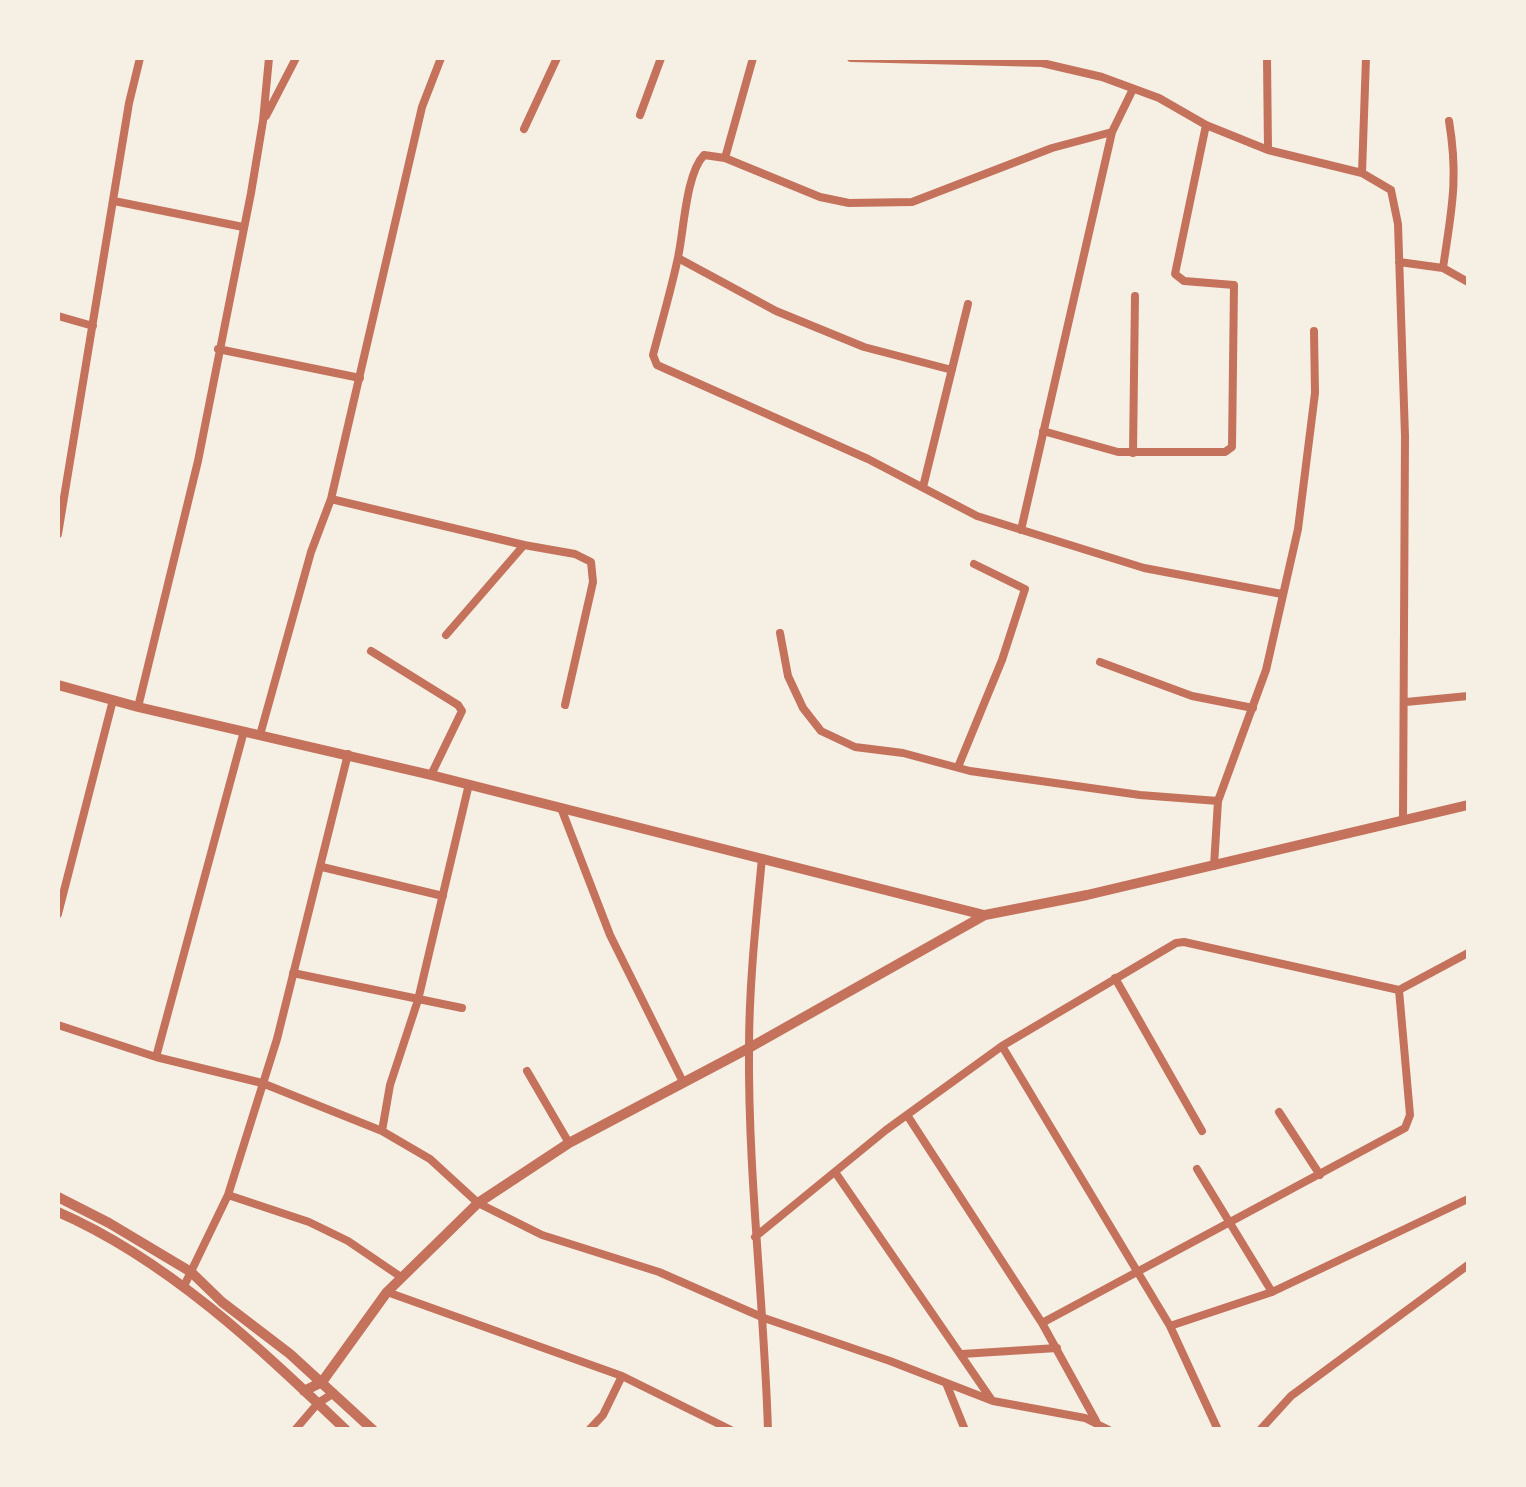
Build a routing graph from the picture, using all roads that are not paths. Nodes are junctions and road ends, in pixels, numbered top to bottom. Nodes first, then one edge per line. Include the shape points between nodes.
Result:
1 (140, 58) edge
2 (268, 58) edge
3 (296, 58) edge
4 (441, 58) edge
5 (557, 58) edge
6 (661, 58) edge
7 (753, 58) edge
8 (851, 58) edge
9 (940, 58) edge
10 (1266, 58) edge
11 (1366, 58) edge
12 (868, 59) edge
13 (1133, 88) junction
14 (640, 115) dead end
15 (1450, 121) dead end
16 (263, 122) junction
17 (1206, 124) junction
18 (524, 129) dead end
19 (1112, 132) junction
20 (1268, 150) junction
21 (725, 158) junction
22 (1362, 173) junction
23 (114, 202) junction
24 (243, 227) junction
25 (678, 258) junction
26 (1399, 262) junction
27 (1442, 268) junction
28 (1468, 282) edge
29 (1135, 296) dead end
30 (968, 304) dead end
31 (58, 316) edge
32 (93, 326) junction
33 (1314, 331) dead end
34 (218, 350) junction
35 (952, 370) junction
36 (360, 378) junction
37 (1043, 431) junction
38 (1133, 453) junction
39 (923, 487) junction
40 (331, 499) junction
41 (1022, 530) junction
42 (58, 534) edge
43 (524, 546) junction
44 (974, 564) dead end
45 (1282, 594) junction
46 (780, 633) dead end
47 (446, 635) dead end
48 (371, 651) dead end
49 (1100, 662) dead end
50 (58, 685) edge
51 (1468, 696) edge
52 (114, 700) junction
53 (1406, 702) junction
54 (566, 705) dead end
55 (138, 707) junction
56 (1253, 708) junction
57 (244, 731) junction
58 (260, 735) junction
59 (348, 754) junction
60 (958, 768) junction
61 (430, 774) junction
62 (469, 784) junction
63 (1218, 801) junction
64 (1468, 805) edge
65 (561, 808) junction
66 (1404, 820) junction
67 (762, 858) junction
68 (1214, 866) junction
69 (322, 868) junction
70 (444, 896) junction
71 (58, 914) edge
72 (985, 915) junction
73 (1468, 953) edge
74 (293, 974) junction
75 (1115, 978) junction
76 (1399, 990) junction
77 (418, 1000) junction
78 (462, 1008) dead end
79 (58, 1025) edge
80 (1002, 1046) junction
81 (748, 1048) junction
82 (156, 1058) junction
83 (527, 1071) dead end
84 (682, 1082) junction
85 (262, 1083) junction
86 (1280, 1112) dead end
87 (907, 1115) junction
88 (382, 1131) junction
89 (1202, 1131) dead end
90 (569, 1143) junction
91 (1197, 1168) dead end
92 (835, 1172) junction
93 (1320, 1175) junction
94 (228, 1195) junction
95 (58, 1196) edge
96 (1468, 1200) edge
97 (478, 1202) junction
98 (58, 1212) edge
99 (1229, 1222) junction
100 (756, 1237) junction
101 (1468, 1265) edge
102 (1138, 1271) junction
103 (192, 1272) junction
104 (400, 1277) junction
105 (184, 1286) junction
106 (386, 1292) junction
107 (1272, 1292) junction
108 (764, 1318) junction
109 (1042, 1322) junction
110 (1170, 1326) junction
111 (1057, 1348) junction
112 (962, 1354) junction
113 (622, 1376) junction
114 (322, 1382) junction
115 (946, 1383) junction
116 (304, 1391) junction
117 (334, 1393) junction
118 (993, 1401) junction
119 (318, 1403) junction
120 (1097, 1424) junction
121 (295, 1430) edge
122 (346, 1430) edge
123 (372, 1430) edge
124 (589, 1430) edge
125 (732, 1430) edge
126 (768, 1430) edge
127 (965, 1430) edge
128 (1109, 1430) edge
129 (1218, 1430) edge
130 (1260, 1430) edge

1 - 23 street
2 - 16 street
3 - 16 street
4 - 36 street via 422,107
5 - 18 street
6 - 14 street
7 - 21 street
8 - 12 street
9 - 12 street
9 - 13 street via 1042,63
10 - 20 street
11 - 22 street
13 - 17 street
13 - 19 street
15 - 27 street via 1455,202
16 - 24 street
17 - 20 street
17 - 38 street via 1175,274 1234,285 1232,447
19 - 21 street via 912,202 820,197
19 - 37 street
20 - 22 street
21 - 25 street via 704,155 698,162
22 - 26 street via 1391,190 1396,202
23 - 24 street
23 - 32 street
24 - 34 street
25 - 35 street via 776,311 864,347
25 - 39 street via 653,356 657,365
26 - 27 street
26 - 53 street
27 - 28 street
29 - 38 street
30 - 35 street
31 - 32 street
32 - 42 street
33 - 45 street via 1308,457
34 - 36 street
34 - 55 street
35 - 39 street
36 - 40 street
37 - 38 street
37 - 41 street
39 - 41 street
40 - 43 street
40 - 58 street
41 - 45 street via 1144,568
43 - 47 street
43 - 54 street via 591,562 593,582
44 - 60 street via 1025,589
45 - 56 street
46 - 60 street via 788,676 821,732 855,747
48 - 61 street via 462,711
49 - 56 street via 1192,696
50 - 52 street
51 - 53 street
52 - 55 street
52 - 71 street
53 - 66 street
55 - 57 street
56 - 63 street
57 - 58 street
57 - 82 street
58 - 59 street
59 - 61 street
59 - 69 street
60 - 63 street
61 - 62 street
62 - 65 street
62 - 70 street
63 - 68 street
64 - 66 street
65 - 67 street
65 - 84 street via 610,935
66 - 68 street
67 - 72 street
67 - 81 street
68 - 72 street
69 - 70 street
69 - 74 street
70 - 77 street
72 - 81 street
73 - 76 street
74 - 77 street
74 - 85 street
75 - 76 street via 1184,942
75 - 80 street
75 - 89 street
76 - 93 street via 1410,1122
77 - 78 street
77 - 88 street
79 - 82 street
80 - 87 street
80 - 102 street
81 - 84 street
81 - 100 street
82 - 85 street
83 - 90 street
84 - 90 street
85 - 88 street
85 - 94 street
86 - 93 street
87 - 92 street
87 - 109 street
88 - 97 street via 430,1160
90 - 97 street
91 - 99 street
92 - 100 street
92 - 112 street
93 - 99 street
94 - 103 street
94 - 104 street via 309,1222
95 - 103 street
96 - 107 street
97 - 104 street
97 - 108 street via 542,1235 659,1272
98 - 105 street
99 - 102 street
99 - 107 street
100 - 108 street
101 - 130 street via 1290,1396
102 - 109 street
102 - 110 street
103 - 105 street
103 - 114 street
104 - 106 street
105 - 116 street
106 - 113 street
106 - 114 street
107 - 110 street
108 - 115 street
108 - 126 street
109 - 111 street
110 - 129 street
111 - 112 street
111 - 120 street
112 - 118 street
113 - 124 street
113 - 125 street
114 - 116 street
114 - 117 street
115 - 118 street
115 - 127 street
116 - 119 street
117 - 119 street
117 - 123 street
118 - 120 street
119 - 121 street
119 - 122 street
120 - 128 street

